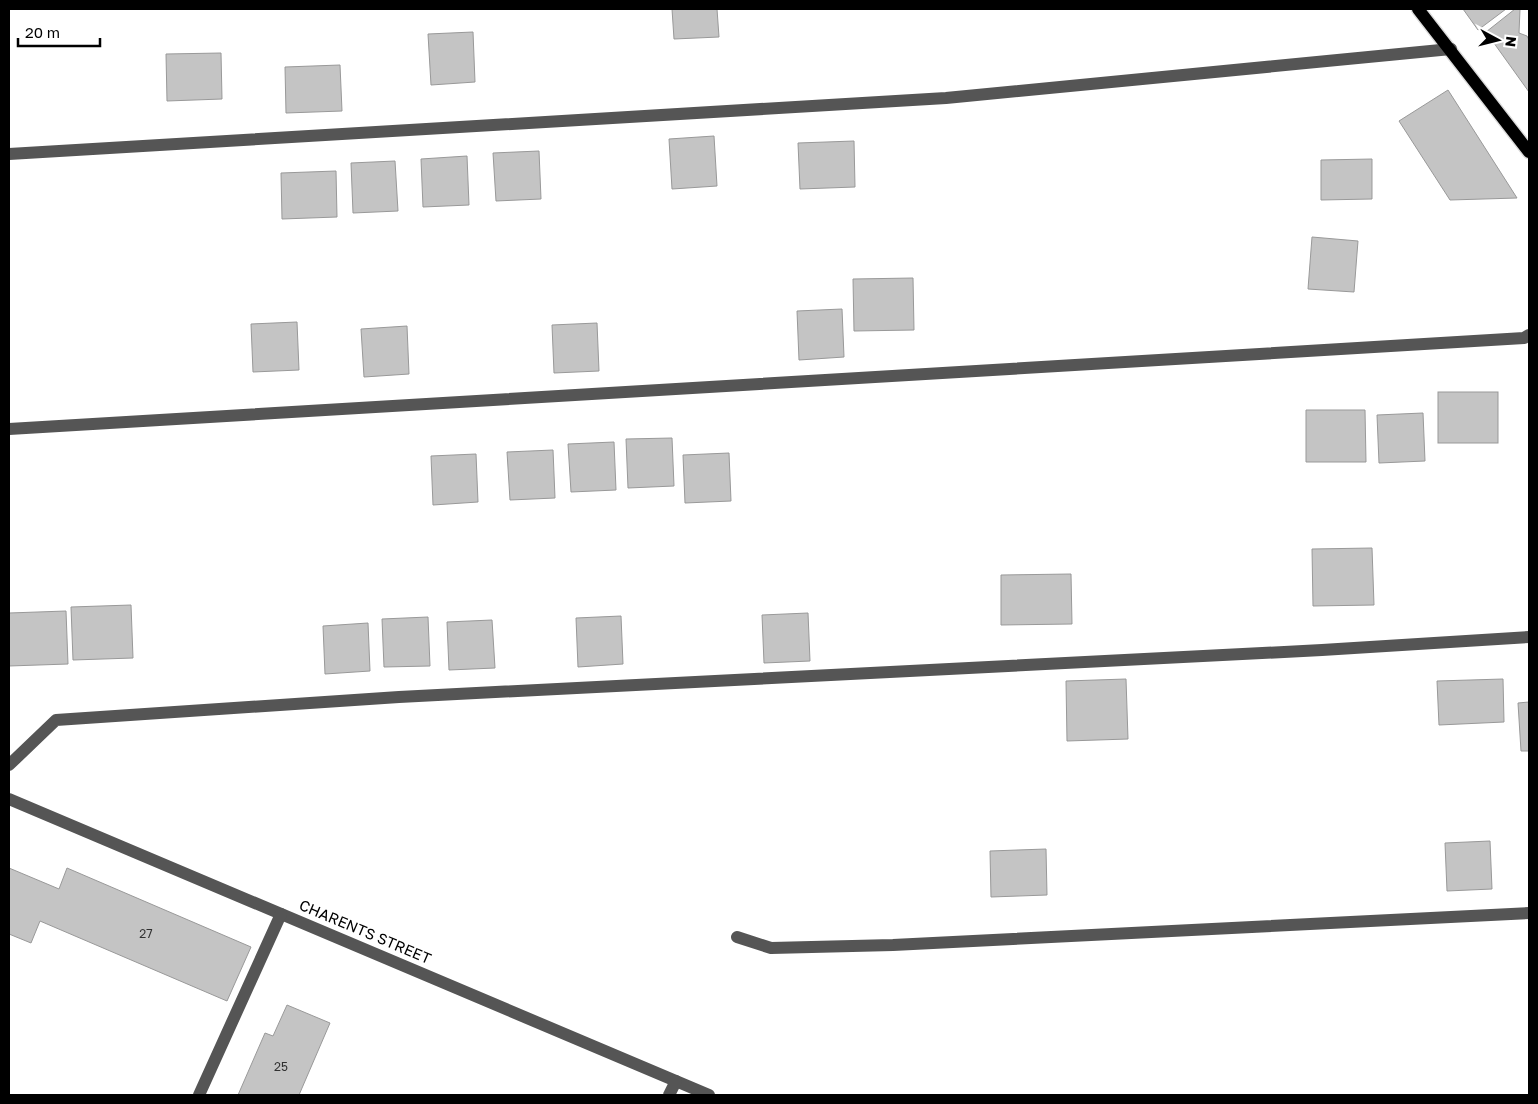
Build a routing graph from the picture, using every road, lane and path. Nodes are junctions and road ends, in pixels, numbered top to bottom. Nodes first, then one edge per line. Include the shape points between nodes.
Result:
1 (1418, 9) edge
2 (1451, 49) junction
3 (1525, 141) edge
4 (1529, 152) edge
5 (9, 154) edge
6 (1529, 335) edge
7 (9, 429) edge
8 (1529, 637) edge
9 (9, 765) edge
10 (9, 799) edge
11 (1529, 913) edge
12 (281, 914) junction
13 (737, 936) dead end
14 (676, 1081) junction
15 (199, 1095) edge
16 (669, 1095) edge
17 (709, 1095) edge

1 - 2 main road
2 - 3 main road
2 - 5 street via 946,98
3 - 4 main road
6 - 7 street via 1514,339
8 - 9 street via 399,697 56,720
10 - 12 street, CHARENTS STREET
11 - 13 street via 893,945 772,948
12 - 14 street, CHARENTS STREET
12 - 15 street
14 - 16 street
14 - 17 street, CHARENTS STREET

